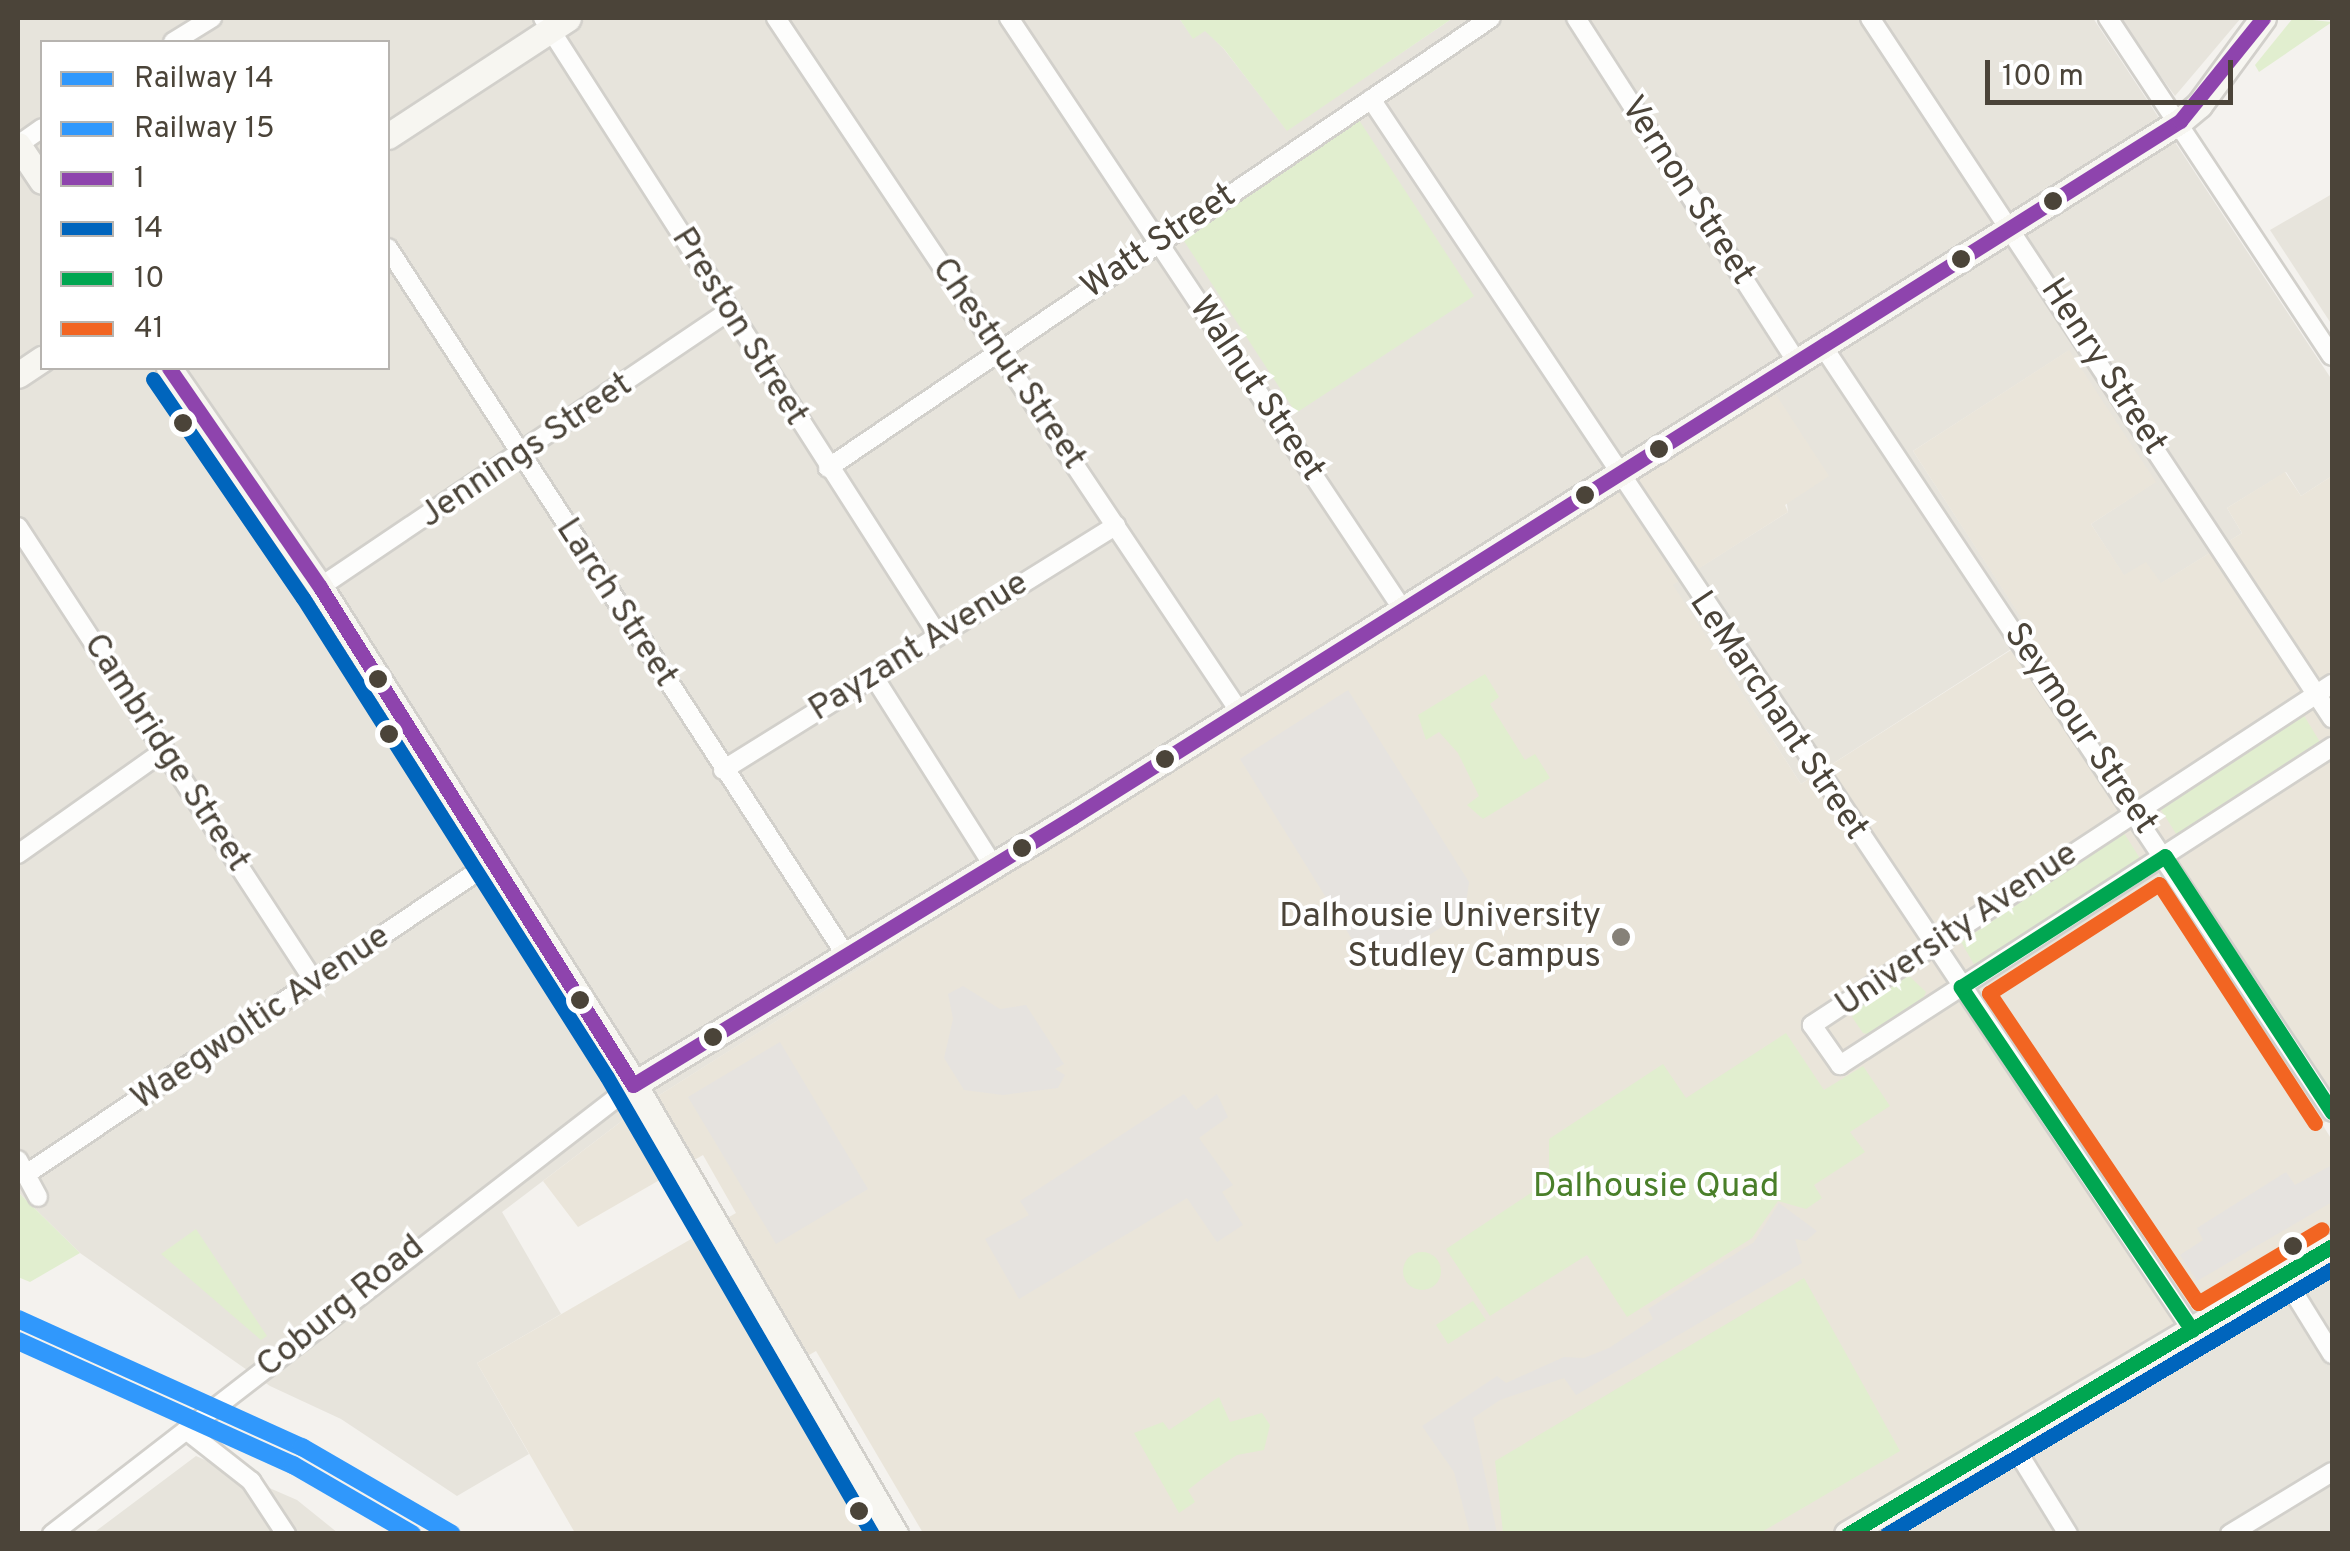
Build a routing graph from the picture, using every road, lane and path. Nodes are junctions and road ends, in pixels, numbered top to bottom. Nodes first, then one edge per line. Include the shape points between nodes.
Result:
1 (212, 18) edge
2 (776, 18) edge
3 (1009, 18) edge
4 (1491, 18) edge
5 (1576, 18) edge
6 (1870, 18) edge
7 (2108, 18) edge
8 (2263, 18) edge
9 (554, 21) edge
10 (176, 40) edge
11 (1370, 99) junction
12 (2180, 121) junction
13 (40, 129) edge
14 (390, 135) edge
15 (18, 145) edge
16 (40, 179) edge
17 (2012, 229) junction
18 (1158, 242) junction
19 (390, 251) edge
20 (729, 311) junction
21 (1824, 348) junction
22 (999, 352) junction
23 (2332, 356) edge
24 (40, 359) edge
25 (1798, 364) junction
26 (170, 370) edge
27 (18, 375) edge
28 (521, 456) junction
29 (828, 468) junction
30 (1616, 475) junction
31 (18, 526) edge
32 (1116, 526) junction
33 (320, 587) junction
34 (1403, 610) junction
35 (938, 635) junction
36 (874, 677) junction
37 (2325, 689) edge
38 (1239, 711) junction
39 (2332, 718) edge
40 (2332, 747) edge
41 (165, 750) junction
42 (723, 770) junction
43 (2135, 812) junction
44 (18, 854) edge
45 (2165, 856) junction
46 (493, 861) junction
47 (994, 865) junction
48 (1932, 944) junction
49 (847, 958) junction
50 (314, 981) junction
51 (1961, 987) junction
52 (633, 1085) junction
53 (2332, 1112) edge
54 (23, 1166) edge
55 (38, 1197) dead end
56 (2332, 1246) edge
57 (2284, 1275) junction
58 (2192, 1330) junction
59 (2332, 1354) edge
60 (190, 1428) junction
61 (2009, 1438) junction
62 (2332, 1472) edge
63 (52, 1534) edge
64 (286, 1534) edge
65 (895, 1534) edge
66 (1847, 1534) edge
67 (2068, 1534) edge
68 (2230, 1534) edge

1 - 10 street
2 - 22 street, Chestnut Street
3 - 18 street, Walnut Street
4 - 11 street, Watt Street
5 - 25 street, Vernon Street
6 - 17 street, Henry Street
7 - 12 street
8 - 12 street via 2200,105
9 - 14 street
9 - 20 street, Preston Street
11 - 18 street, Watt Street
11 - 30 street, LeMarchant Street
12 - 17 street
12 - 23 street
13 - 15 street
15 - 16 street
17 - 21 street
17 - 37 street, Henry Street
18 - 22 street, Watt Street
18 - 34 street, Walnut Street
19 - 28 street, Larch Street
20 - 28 street, Jennings Street
20 - 29 street, Preston Street
21 - 25 street
21 - 43 street, Seymour Street
22 - 29 street, Watt Street
22 - 32 street, Chestnut Street
24 - 27 street
25 - 30 street
26 - 33 street
28 - 33 street, Jennings Street
28 - 42 street, Larch Street
29 - 35 street, Preston Street
30 - 34 street
30 - 48 street, LeMarchant Street
31 - 41 street, Cambridge Street
32 - 35 street, Payzant Avenue
32 - 38 street, Chestnut Street
33 - 46 street
34 - 38 street
35 - 36 street, Payzant Avenue
36 - 42 street, Payzant Avenue
36 - 47 street
37 - 39 street, Henry Street
37 - 43 street, University Avenue
38 - 47 street
40 - 45 street, University Avenue
41 - 44 street
41 - 50 street, Cambridge Street
42 - 49 street, Larch Street
43 - 45 street, Seymour Street
43 - 48 street, University Avenue
45 - 51 street, University Avenue
45 - 53 street, Seymour Street
46 - 50 street, Waegwoltic Avenue
46 - 52 street
47 - 49 street
48 - 51 street, LeMarchant Street
48 - 51 street, University Avenue via 1812,1025 1840,1066
49 - 52 street
50 - 54 street, Waegwoltic Avenue
51 - 58 street, LeMarchant Street
52 - 60 street, Coburg Road
52 - 65 street
54 - 55 street
56 - 57 street
57 - 58 street
57 - 59 street
58 - 61 street
60 - 63 street, Coburg Road
60 - 64 street via 251,1482
61 - 66 street
61 - 67 street
62 - 68 street

